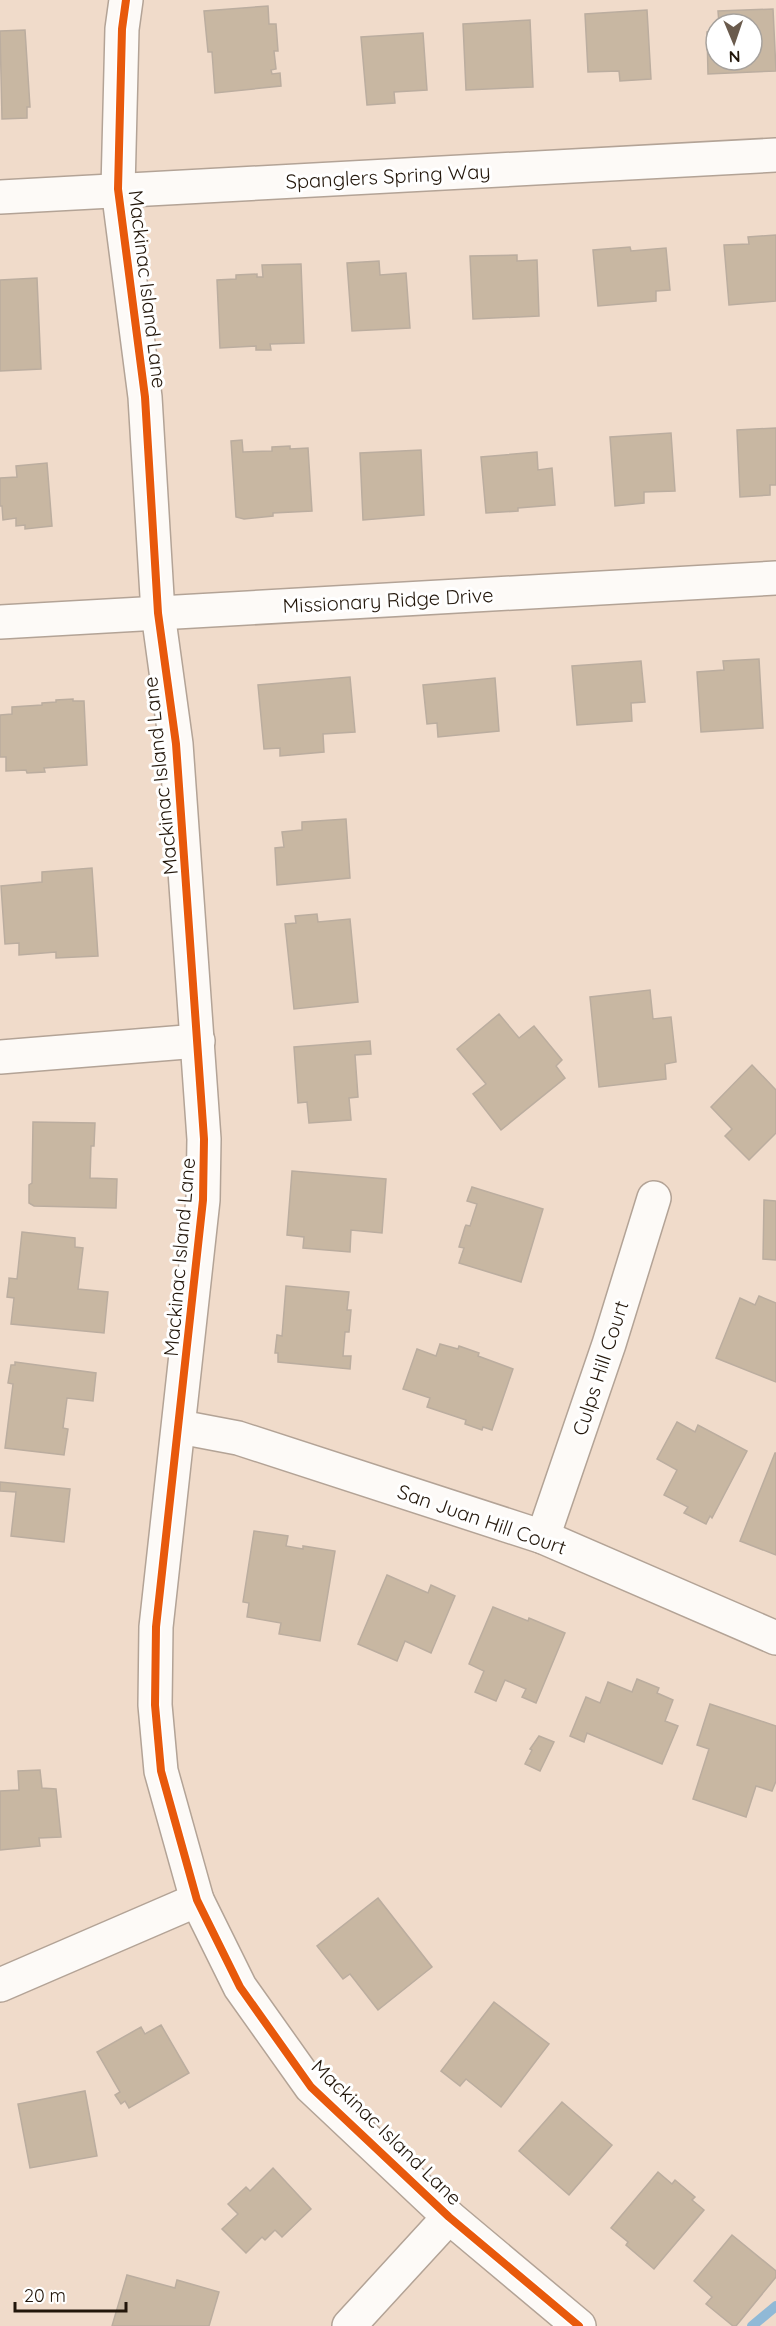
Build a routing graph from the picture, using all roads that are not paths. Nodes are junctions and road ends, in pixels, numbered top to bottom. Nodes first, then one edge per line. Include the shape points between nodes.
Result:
1 (126, 0) edge
2 (776, 155) edge
3 (118, 189) junction
4 (0, 197) edge
5 (776, 578) edge
6 (158, 613) junction
7 (0, 622) edge
8 (198, 1041) junction
9 (0, 1057) edge
10 (654, 1198) dead end
11 (180, 1427) junction
12 (543, 1537) junction
13 (776, 1638) edge
14 (197, 1899) junction
15 (0, 1985) edge
16 (449, 2217) junction
17 (350, 2326) edge
18 (579, 2326) edge

1 - 3 street, Mackinac Island Lane
2 - 3 street, Spanglers Spring Way
3 - 4 street, Spanglers Spring Way
3 - 6 street, Mackinac Island Lane via 145,398
5 - 6 street, Missionary Ridge Drive
6 - 7 street, Missionary Ridge Drive
6 - 8 street, Mackinac Island Lane via 177,744
8 - 9 street
8 - 11 street, Mackinac Island Lane via 203,1200
10 - 12 street, Culps Hill Court
11 - 12 street, San Juan Hill Court via 238,1438
11 - 14 street, Mackinac Island Lane via 156,1627 154,1705 161,1771
12 - 13 street, San Juan Hill Court
14 - 15 street
14 - 16 street, Mackinac Island Lane via 240,1987 311,2087
16 - 17 street
16 - 18 street, Mackinac Island Lane

